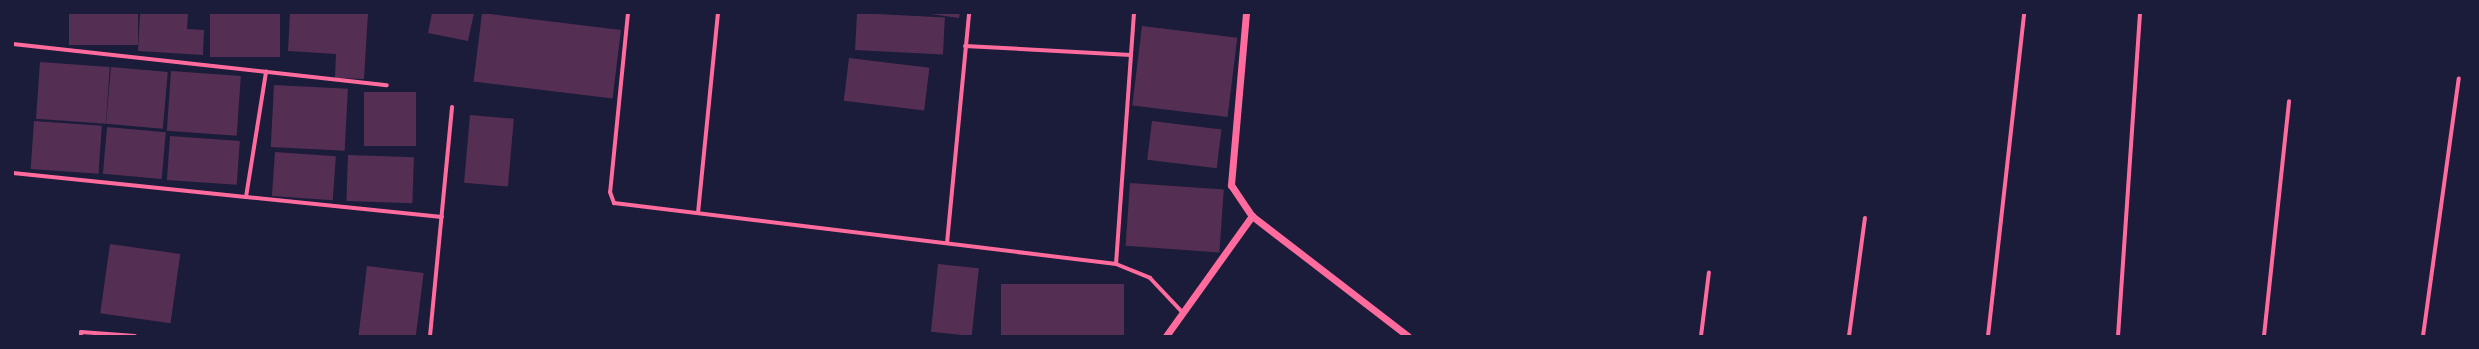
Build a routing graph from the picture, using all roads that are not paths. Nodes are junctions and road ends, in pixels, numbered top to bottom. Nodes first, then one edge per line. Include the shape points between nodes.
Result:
1 (628, 13) edge
2 (718, 13) edge
3 (968, 13) edge
4 (1134, 13) edge
5 (1246, 13) edge
6 (2024, 13) edge
7 (2140, 13) edge
8 (13, 44) edge
9 (965, 46) junction
10 (1131, 56) junction
11 (266, 72) junction
12 (2459, 78) dead end
13 (387, 85) dead end
14 (2289, 101) dead end
15 (452, 107) dead end
16 (13, 173) edge
17 (246, 197) junction
18 (698, 214) junction
19 (1252, 216) junction
20 (442, 217) junction
21 (1865, 218) dead end
22 (947, 243) junction
23 (1116, 264) junction
24 (1709, 272) dead end
25 (1183, 313) junction
26 (81, 336) edge
27 (135, 336) edge
28 (430, 336) edge
29 (1166, 336) edge
30 (1408, 336) edge
31 (1701, 336) edge
32 (1849, 336) edge
33 (1988, 336) edge
34 (2118, 336) edge
35 (2264, 336) edge
36 (2423, 336) edge

1 - 18 street via 610,192 614,203
2 - 18 street
3 - 9 street
4 - 10 street
5 - 19 street via 1231,185
6 - 33 street
7 - 34 street
8 - 11 street
9 - 10 street
9 - 22 street
10 - 23 street
11 - 13 street
11 - 17 street
12 - 36 street
14 - 35 street
15 - 20 street
16 - 17 street
17 - 20 street
18 - 22 street
19 - 25 street
19 - 30 street
20 - 28 street
21 - 32 street
22 - 23 street
23 - 25 street via 1150,278
24 - 31 street
25 - 29 street
26 - 27 street via 81,332

